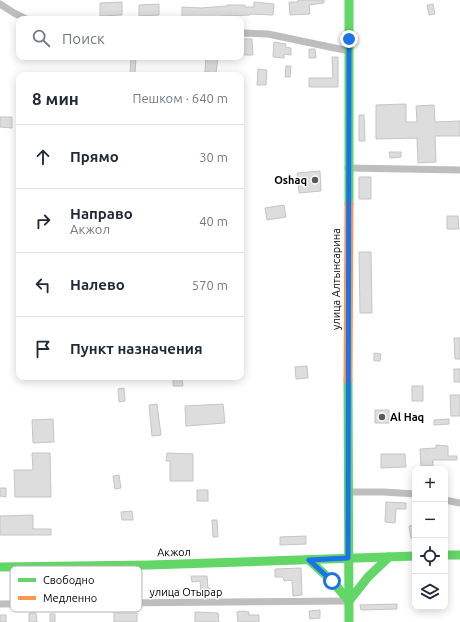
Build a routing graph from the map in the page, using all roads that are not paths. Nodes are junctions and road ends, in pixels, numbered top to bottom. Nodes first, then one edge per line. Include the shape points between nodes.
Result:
1 (349, 0) edge
2 (0, 4) edge
3 (20, 16) edge
4 (244, 33) edge
5 (349, 51) junction
6 (348, 168) junction
7 (460, 170) edge
8 (348, 492) junction
9 (412, 494) edge
10 (448, 501) edge
11 (460, 503) edge
12 (448, 555) edge
13 (460, 555) edge
14 (412, 556) edge
15 (389, 557) junction
16 (348, 558) junction
17 (309, 560) junction
18 (0, 566) edge
19 (349, 601) junction
20 (142, 603) edge
21 (0, 604) edge
22 (10, 604) edge
23 (349, 622) edge

1 - 5 main road, улица Алтынсарина
2 - 3 street
4 - 5 street via 268,34
5 - 6 main road, улица Алтынсарина
6 - 7 street
6 - 8 main road, улица Алтынсарина
8 - 9 street
8 - 16 main road, улица Алтынсарина
10 - 11 street
12 - 13 main road
14 - 15 main road, Акжол
15 - 16 main road, Акжол
15 - 19 main road via 368,577
16 - 17 main road, Акжол
16 - 19 main road, улица Алтынсарина
17 - 18 main road, Акжол
17 - 19 main road
19 - 20 street, улица Отырар
19 - 23 main road, улица Алтынсарина
21 - 22 street, улица Отырар

